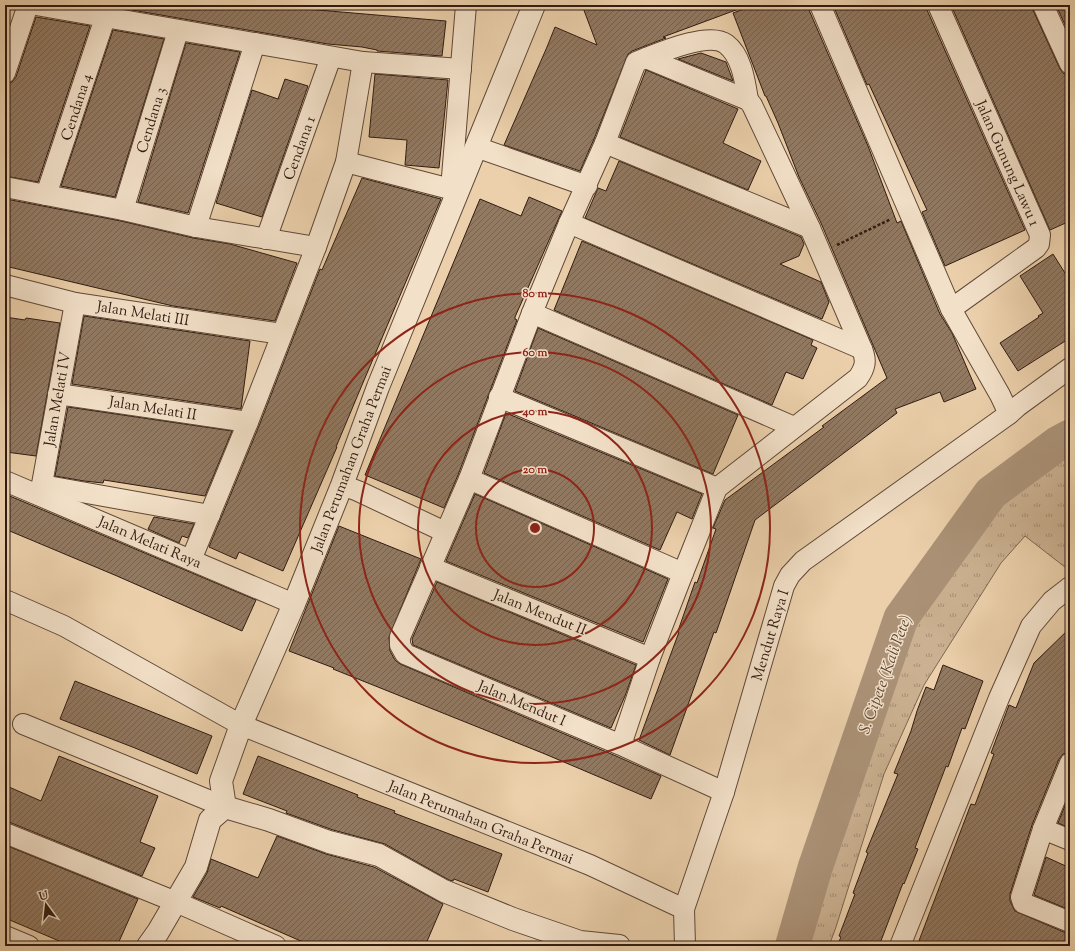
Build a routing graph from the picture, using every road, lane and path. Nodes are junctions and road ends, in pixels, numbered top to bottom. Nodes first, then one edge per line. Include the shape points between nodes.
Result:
1 (28, 5) edge
2 (36, 5) edge
3 (466, 5) edge
4 (534, 5) edge
5 (820, 5) edge
6 (938, 5) edge
7 (1043, 5) edge
8 (105, 18) junction
9 (178, 31) junction
10 (255, 43) junction
11 (331, 57) junction
12 (646, 58) junction
13 (363, 62) junction
14 (1070, 64) edge
15 (461, 69) junction
16 (5, 73) edge
17 (748, 100) junction
18 (605, 143) junction
19 (476, 147) junction
20 (346, 162) junction
21 (586, 186) junction
22 (5, 187) edge
23 (454, 190) junction
24 (46, 195) junction
25 (123, 210) junction
26 (908, 211) junction
27 (569, 223) junction
28 (196, 227) junction
29 (810, 228) junction
30 (266, 239) junction
31 (316, 247) junction
32 (820, 252) junction
33 (5, 285) edge
34 (75, 303) junction
35 (951, 309) junction
36 (532, 313) junction
37 (282, 334) junction
38 (862, 349) junction
39 (1070, 368) edge
40 (58, 394) junction
41 (499, 397) junction
42 (1009, 414) junction
43 (248, 422) junction
44 (794, 427) junction
45 (469, 479) junction
46 (5, 481) edge
47 (342, 485) junction
48 (717, 488) junction
49 (41, 490) junction
50 (210, 515) junction
51 (445, 532) junction
52 (192, 560) junction
53 (430, 567) junction
54 (683, 572) junction
55 (1070, 587) edge
56 (5, 600) edge
57 (294, 604) junction
58 (650, 658) junction
59 (23, 724) dead end
60 (241, 724) junction
61 (621, 744) junction
62 (1070, 763) edge
63 (724, 792) junction
64 (225, 807) junction
65 (1043, 829) junction
66 (5, 833) edge
67 (1070, 840) edge
68 (176, 902) junction
69 (684, 909) junction
70 (1070, 922) edge
71 (5, 936) edge
72 (256, 937) junction
73 (29, 946) edge
74 (148, 946) edge
75 (237, 946) edge
76 (276, 946) edge
77 (619, 946) edge
78 (685, 946) edge
79 (900, 946) edge

1 - 16 street
2 - 8 street
3 - 15 street, Jalan Perumahan Graha Permai
4 - 19 street, Jalan Perumahan Graha Permai
5 - 26 street
6 - 35 street, Jalan Gunung Lawu 1 via 1040,235 1036,248
7 - 14 street
8 - 9 street
8 - 24 street, Cendana 4
9 - 10 street
9 - 25 street, Cendana 3
10 - 11 street
10 - 28 street
11 - 13 street
11 - 30 street, Cendana 1
12 - 17 street
12 - 17 street via 705,40 721,41 733,51 740,65
12 - 18 street via 636,62
13 - 15 street
13 - 20 street
15 - 23 street, Jalan Perumahan Graha Permai
17 - 29 street
18 - 21 street
18 - 29 street
19 - 21 street
19 - 23 street, Jalan Perumahan Graha Permai
20 - 23 street
20 - 31 street
21 - 27 street
22 - 24 street
23 - 47 street, Jalan Perumahan Graha Permai
24 - 25 street
25 - 28 street
26 - 32 path
26 - 35 street
27 - 36 street
27 - 38 street
28 - 30 street
29 - 32 street
30 - 31 street
31 - 37 street
32 - 38 street
33 - 34 street, Jalan Melati III
34 - 37 street, Jalan Melati III
34 - 40 street, Jalan Melati IV
35 - 42 street
36 - 41 street
36 - 44 street
37 - 43 street
38 - 44 street via 865,364 858,378
39 - 42 street, Mendut Raya I
40 - 43 street, Jalan Melati II
40 - 49 street, Jalan Melati IV
41 - 45 street
41 - 48 street
42 - 63 street, Mendut Raya I via 803,561 790,575 784,586
43 - 50 street
44 - 48 street
45 - 51 street
45 - 54 street
46 - 49 street, Jalan Melati Raya
47 - 51 street
47 - 57 street, Jalan Perumahan Graha Permai
48 - 54 street
49 - 50 street
49 - 52 street, Jalan Melati Raya
50 - 52 street
51 - 53 street
52 - 57 street, Jalan Melati Raya
53 - 58 street, Jalan Mendut II
53 - 61 street, Jalan Mendut I via 400,636 400,645 405,654
54 - 58 street
55 - 79 street via 1052,601 1031,626 999,698
56 - 60 street via 64,626
57 - 60 street, Jalan Perumahan Graha Permai
58 - 61 street
59 - 64 street
60 - 64 street, Jalan Perumahan Graha Permai via 221,781
60 - 69 street, Jalan Perumahan Graha Permai via 590,866
61 - 63 street, Jalan Mendut I
62 - 65 street
63 - 69 street, Mendut Raya I
64 - 68 street via 210,820 196,867
64 - 77 street via 329,842 379,855 444,891 514,919 580,942
65 - 67 street
65 - 70 street via 1021,901
66 - 68 street
68 - 72 street
68 - 74 street
69 - 78 street
71 - 73 street
72 - 75 street
72 - 76 street

